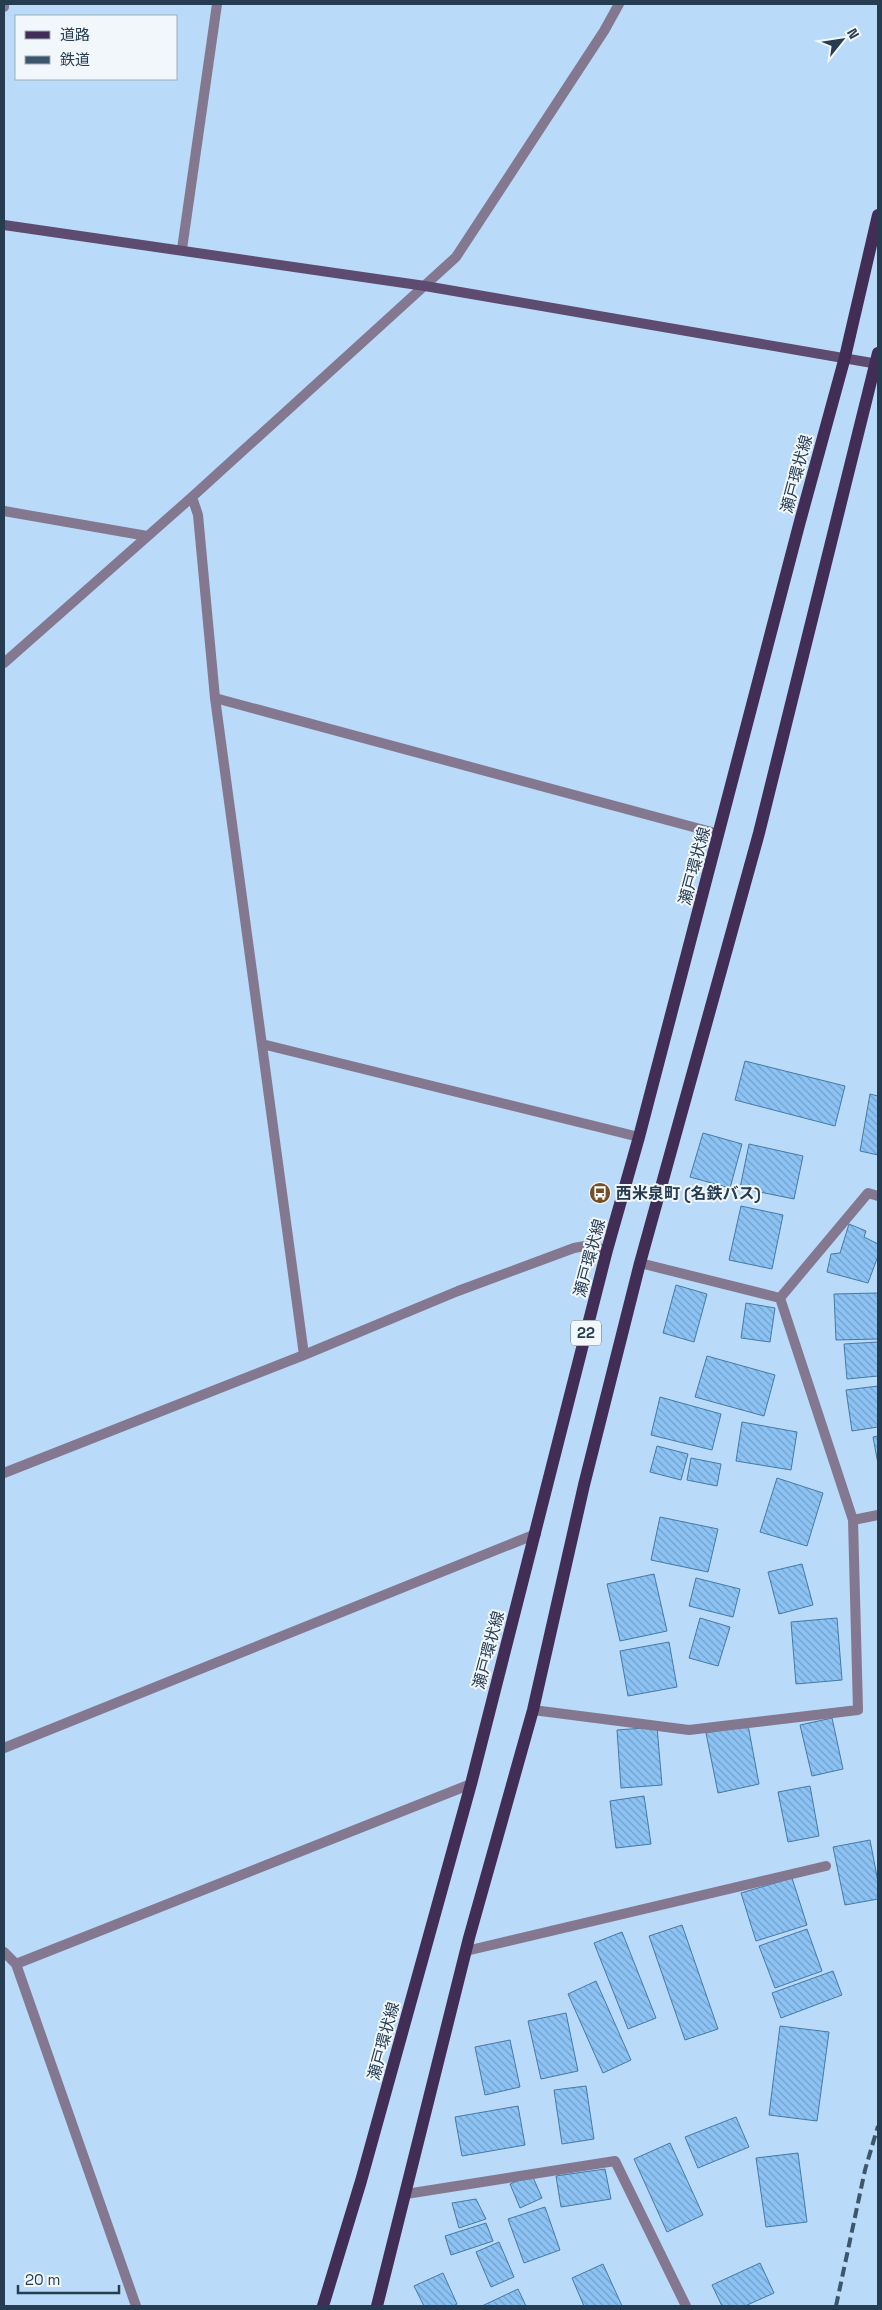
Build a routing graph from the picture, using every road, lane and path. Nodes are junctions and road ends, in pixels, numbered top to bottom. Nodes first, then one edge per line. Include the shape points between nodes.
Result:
1 (217, 4) edge
2 (619, 4) edge
3 (878, 215) edge
4 (4, 224) edge
5 (182, 249) junction
6 (425, 286) junction
7 (845, 358) junction
8 (877, 360) edge
9 (192, 497) junction
10 (4, 511) edge
11 (147, 536) junction
12 (4, 663) edge
13 (215, 698) junction
14 (719, 834) junction
15 (262, 1044) junction
16 (639, 1137) junction
17 (878, 1196) edge
18 (607, 1250) junction
19 (640, 1263) junction
20 (780, 1298) junction
21 (304, 1355) junction
22 (4, 1473) edge
23 (878, 1514) edge
24 (853, 1520) junction
25 (536, 1534) junction
26 (533, 1710) junction
27 (4, 1748) edge
28 (471, 1784) junction
29 (826, 1866) dead end
30 (466, 1951) junction
31 (4, 1952) edge
32 (16, 1964) junction
33 (406, 2194) junction
34 (136, 2306) edge
35 (323, 2306) edge
36 (377, 2306) edge
37 (686, 2306) edge

1 - 5 street
2 - 6 street via 456,257
3 - 7 main road, 瀬戸環状線 / 22
4 - 5 street
5 - 6 street
6 - 7 street
6 - 9 street
7 - 8 street
7 - 14 main road, 瀬戸環状線 / 22
8 - 19 main road, 22 via 759,833
9 - 11 street
9 - 13 street via 198,515
10 - 11 street
11 - 12 street
13 - 14 street
13 - 15 street
14 - 16 main road, 瀬戸環状線 / 22
15 - 16 street
15 - 21 street
16 - 18 main road, 瀬戸環状線 / 22
17 - 20 street via 868,1193
18 - 21 street via 585,1246 574,1248 458,1291
18 - 25 main road, 瀬戸環状線 / 22
19 - 20 street
19 - 26 main road, 22 via 584,1485
20 - 24 street
21 - 22 street
23 - 24 street
24 - 26 street via 858,1710 689,1730
25 - 27 street
25 - 28 main road, 瀬戸環状線 / 22
26 - 30 main road, 22
28 - 32 street
28 - 35 main road, 瀬戸環状線 / 22
29 - 30 street
30 - 33 main road, 22
31 - 32 street
32 - 34 street
33 - 36 main road, 22
33 - 37 street via 615,2161

